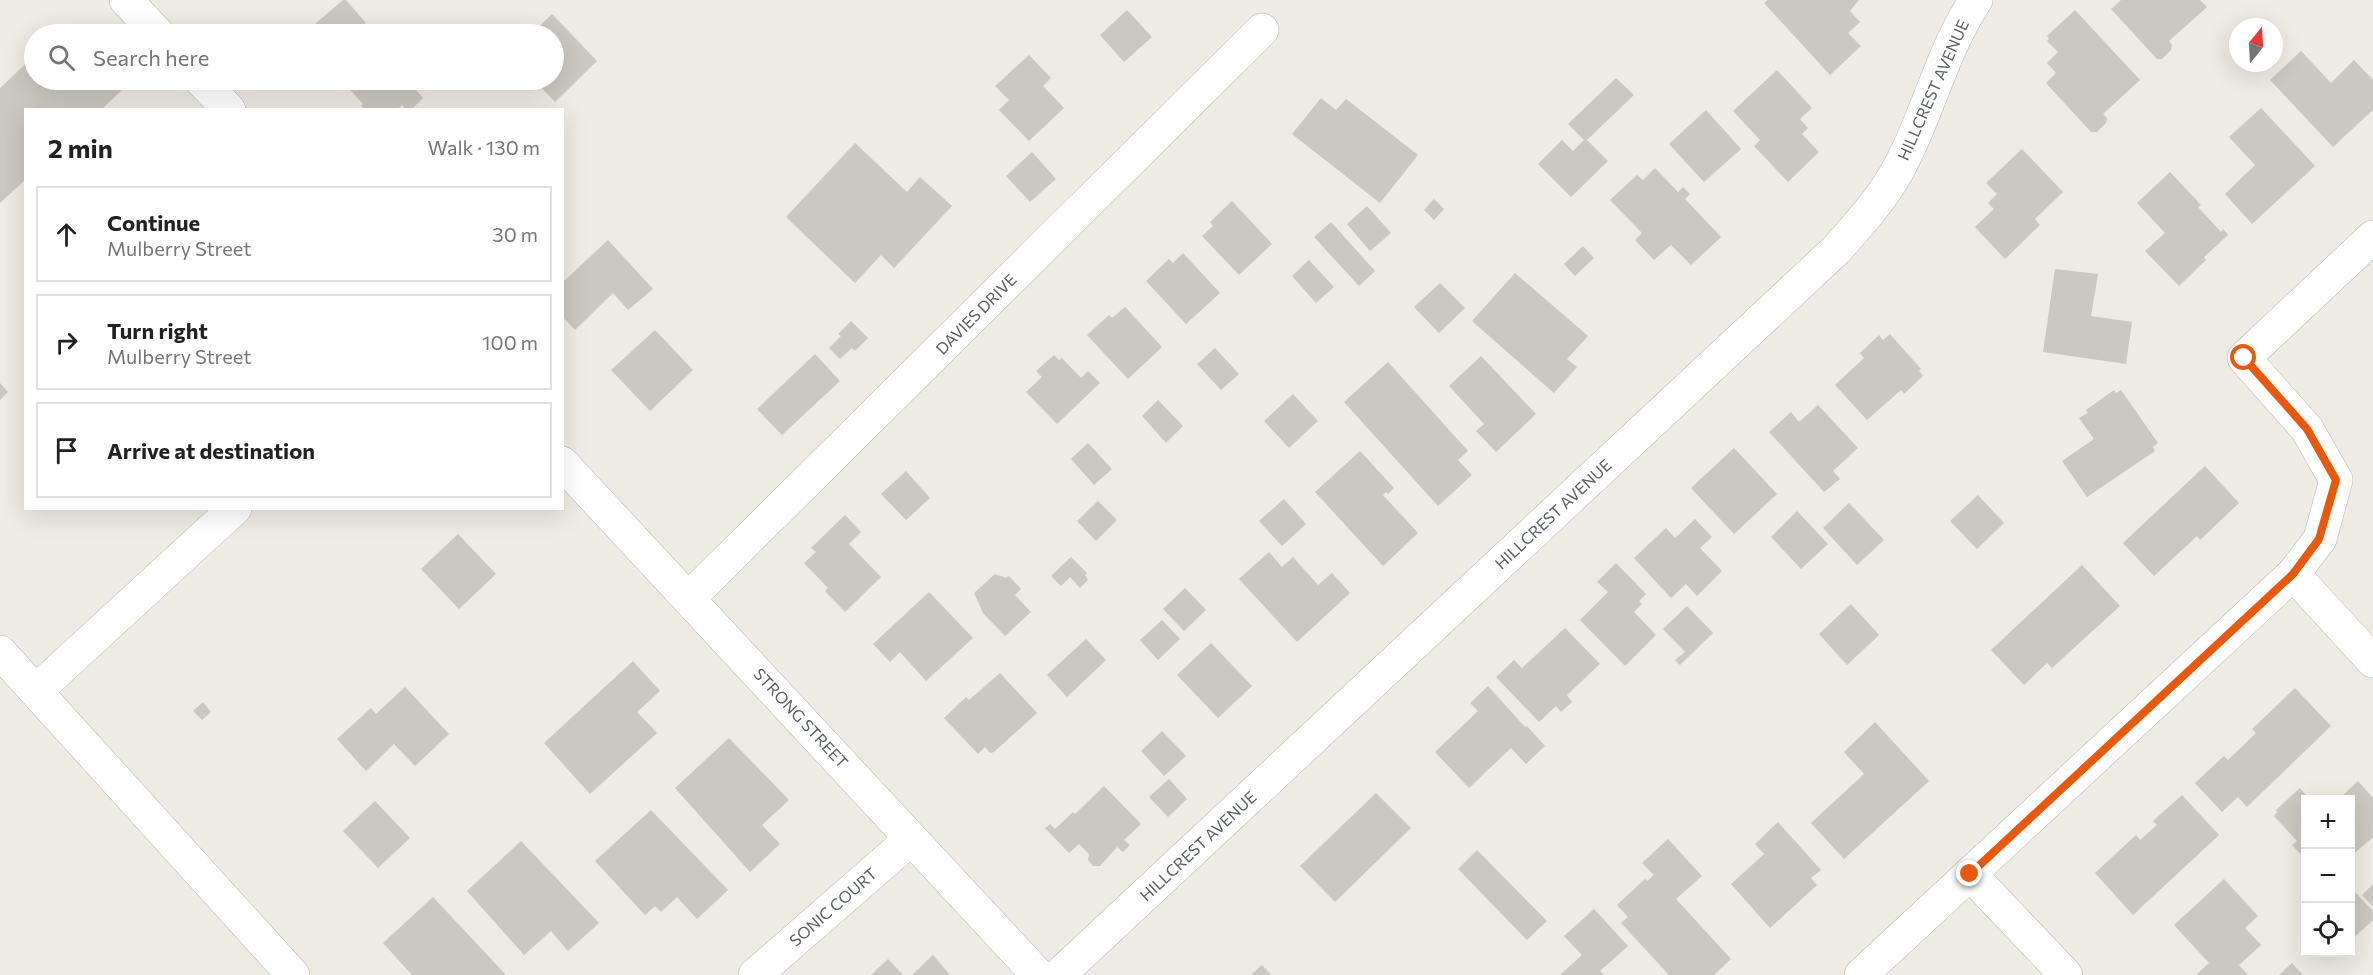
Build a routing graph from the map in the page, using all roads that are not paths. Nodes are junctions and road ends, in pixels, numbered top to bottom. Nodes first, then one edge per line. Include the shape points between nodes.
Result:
1 (126, 0) edge
2 (1976, 0) edge
3 (149, 24) edge
4 (1262, 30) dead end
5 (210, 90) edge
6 (227, 108) edge
7 (2373, 237) edge
8 (564, 465) edge
9 (233, 510) edge
10 (2293, 574) junction
11 (690, 597) junction
12 (0, 652) edge
13 (2373, 660) edge
14 (36, 691) junction
15 (911, 839) junction
16 (1970, 874) junction
17 (293, 975) edge
18 (755, 975) edge
19 (1038, 975) edge
20 (1059, 975) edge
21 (1861, 975) edge
22 (2066, 975) edge

1 - 3 street
2 - 20 street, HILLCREST AVENUE via 1962,21 1901,165 1875,204 1836,250
4 - 11 street, DAVIES DRIVE
5 - 6 street
7 - 10 street via 2244,358 2307,429 2336,480 2319,539
8 - 11 street, STRONG STREET
9 - 14 street
10 - 13 street
10 - 16 street
11 - 15 street, STRONG STREET
12 - 14 street
14 - 17 street
15 - 18 street, SONIC COURT
15 - 19 street, STRONG STREET
16 - 21 street
16 - 22 street

